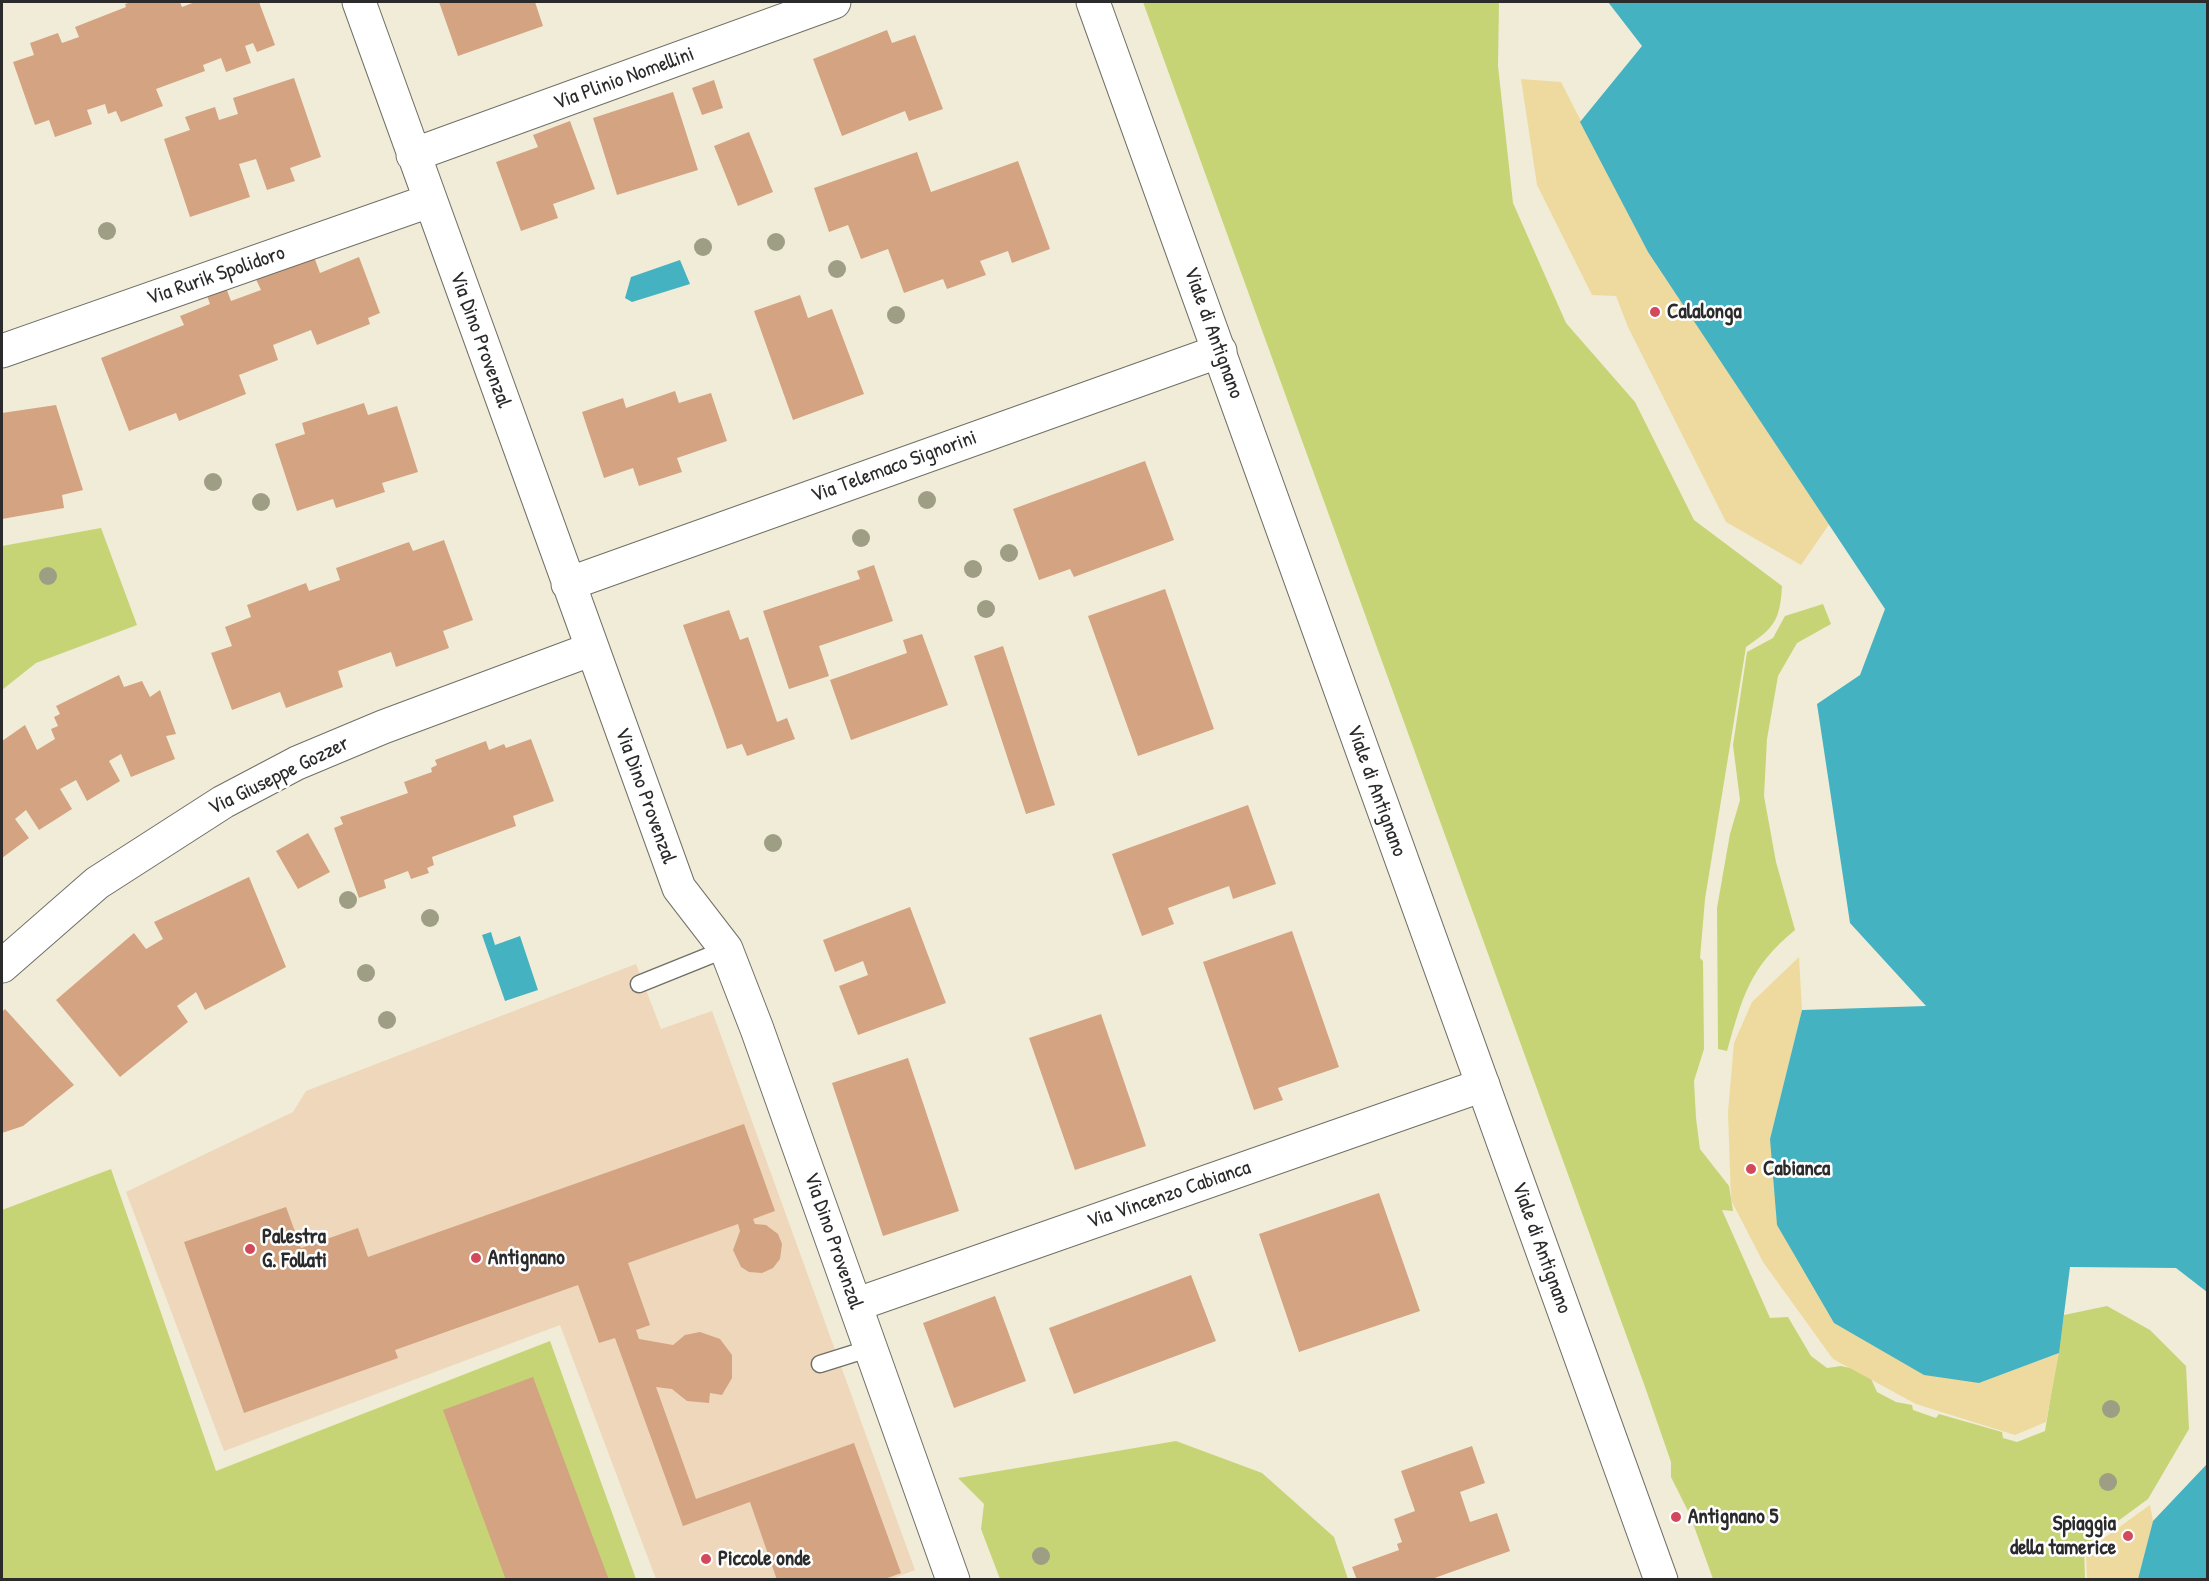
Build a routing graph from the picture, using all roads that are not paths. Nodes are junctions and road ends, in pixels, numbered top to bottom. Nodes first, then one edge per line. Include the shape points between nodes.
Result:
1 (360, 2) edge
2 (834, 2) edge
3 (1093, 2) edge
4 (413, 155) junction
5 (429, 201) junction
6 (2, 351) edge
7 (1220, 351) junction
8 (568, 584) junction
9 (592, 649) junction
10 (726, 950) junction
11 (2, 966) edge
12 (639, 984) dead end
13 (1483, 1085) junction
14 (855, 1305) junction
15 (871, 1348) junction
16 (820, 1364) dead end
17 (952, 1580) edge
18 (1661, 1580) edge

1 - 4 street, Via Dino Provenzal
2 - 4 street, Via Plinio Nomellini
3 - 7 street, Viale di Antignano
4 - 5 street, Via Dino Provenzal
5 - 6 street, Via Rurik Spolidoro
5 - 8 street, Via Dino Provenzal
7 - 8 street, Via Telemaco Signorini
7 - 13 street, Viale di Antignano
8 - 9 street, Via Dino Provenzal
9 - 10 street, Via Dino Provenzal via 679,888
9 - 11 street, Via Giuseppe Gozzer via 383,727 297,763 223,802 97,883
10 - 12 lane
10 - 14 street, Via Dino Provenzal
13 - 14 street, Via Vincenzo Cabianca
13 - 18 street, Viale di Antignano
14 - 15 street, Via Dino Provenzal
15 - 16 lane
15 - 17 street, Via Dino Provenzal

